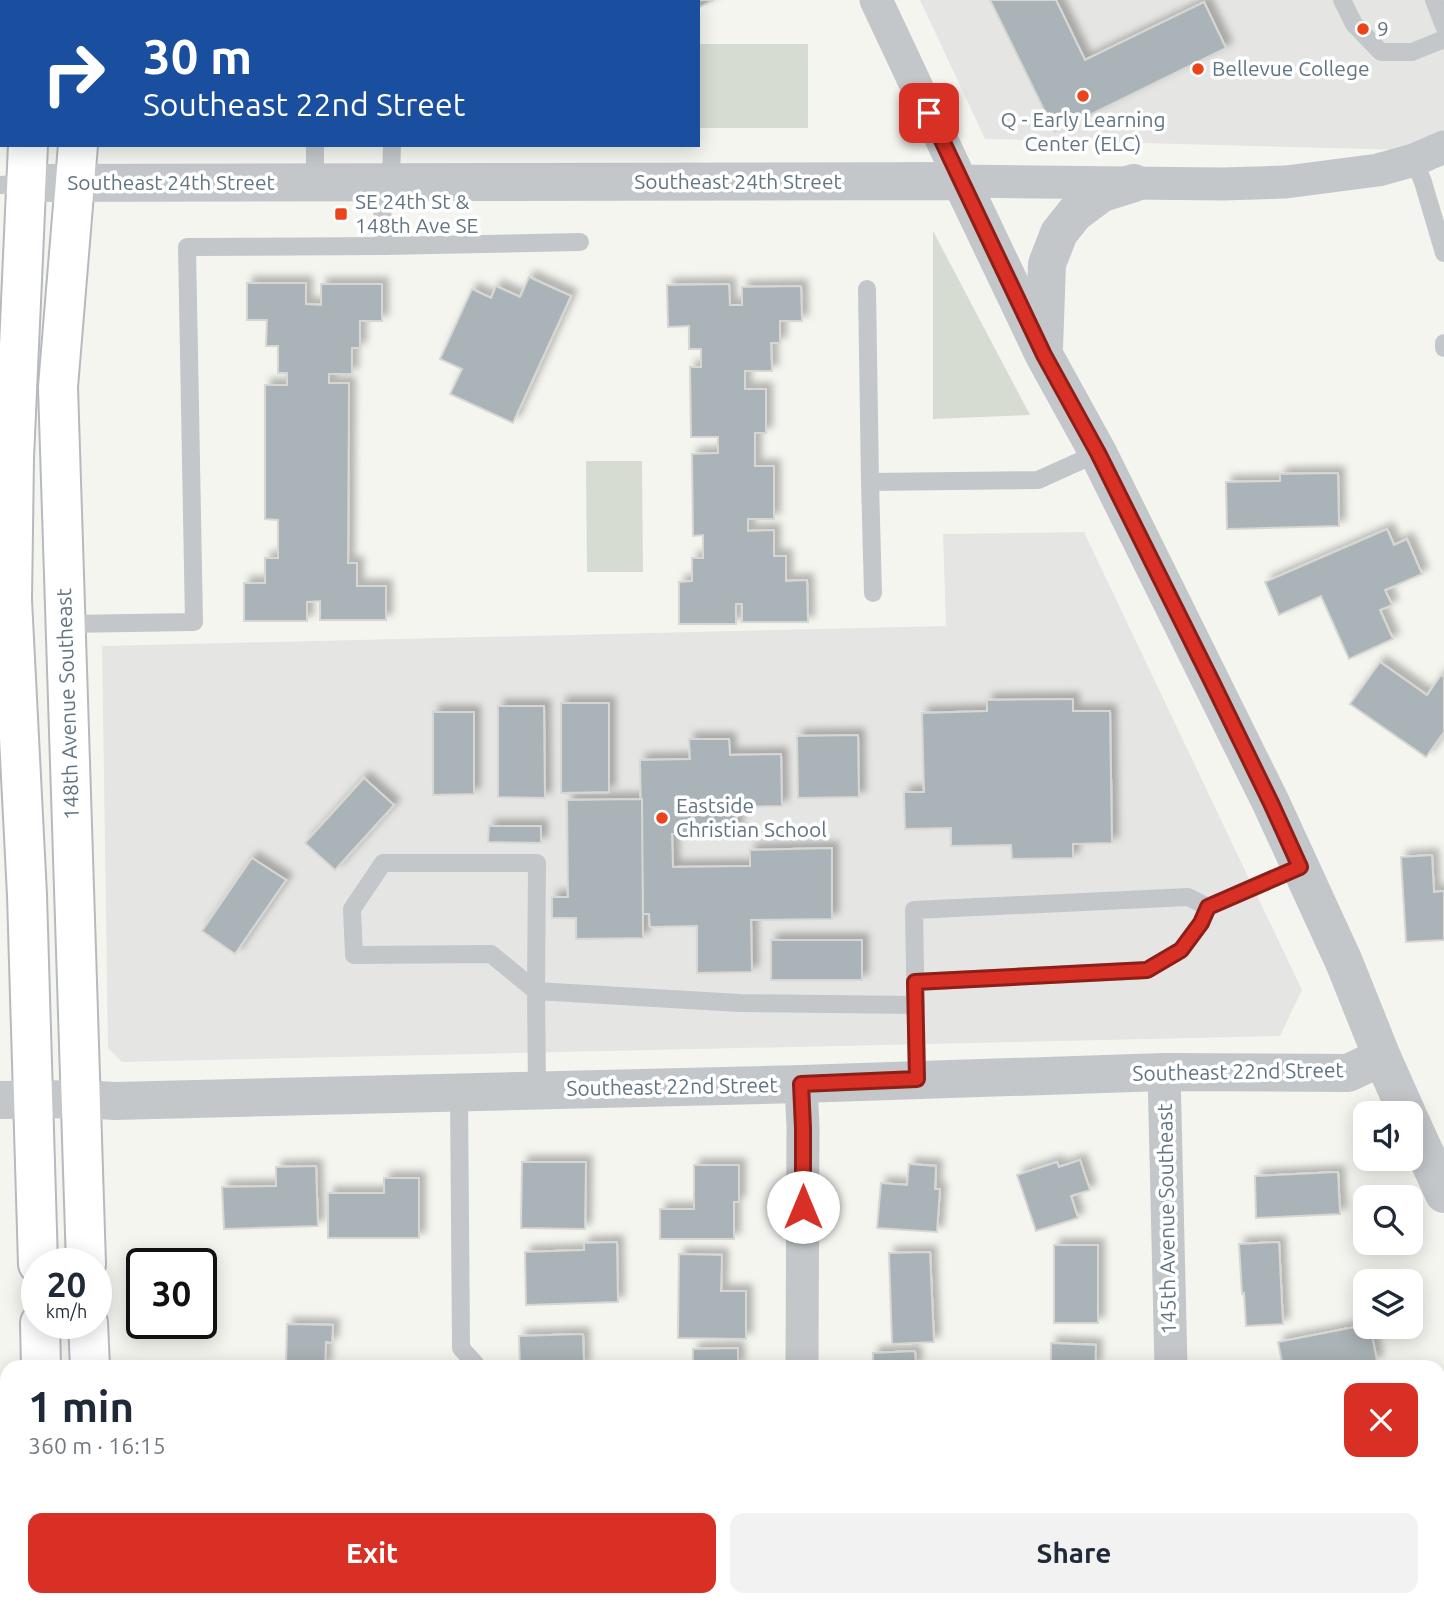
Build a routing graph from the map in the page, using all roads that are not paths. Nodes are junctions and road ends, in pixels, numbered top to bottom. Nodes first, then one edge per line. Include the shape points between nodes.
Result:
1 (876, 0) edge
2 (1342, 0) edge
3 (1434, 0) edge
4 (1444, 26) edge
5 (1444, 39) edge
6 (27, 147) edge
7 (78, 147) edge
8 (316, 147) edge
9 (1429, 154) edge
10 (388, 170) edge
11 (961, 181) junction
12 (76, 183) junction
13 (315, 183) junction
14 (1133, 183) junction
15 (14, 184) edge
16 (580, 242) dead end
17 (383, 246) junction
18 (1444, 253) edge
19 (867, 289) dead end
20 (1044, 355) junction
21 (1098, 453) junction
22 (870, 482) junction
23 (873, 593) dead end
24 (66, 624) junction
25 (1300, 867) junction
26 (1208, 907) junction
27 (915, 982) junction
28 (536, 991) junction
29 (916, 1005) junction
30 (1382, 1056) junction
31 (1164, 1072) junction
32 (917, 1079) junction
33 (801, 1084) junction
34 (537, 1090) junction
35 (459, 1092) junction
36 (81, 1099) junction
37 (17, 1100) edge
38 (1402, 1101) edge
39 (1423, 1148) edge
40 (1444, 1194) edge
41 (36, 1248) edge
42 (86, 1248) edge
43 (40, 1339) edge
44 (89, 1339) edge
45 (41, 1360) edge
46 (90, 1360) edge
47 (472, 1360) edge
48 (802, 1360) edge
49 (1171, 1360) edge

1 - 11 street
2 - 5 lane via 1354,24 1381,52 1412,52
3 - 4 lane
6 - 15 main road
7 - 12 main road, 148th Avenue Southeast
8 - 13 lane
9 - 14 street, Southeast 24th Street via 1378,170 1286,182
9 - 18 lane via 1423,182
10 - 11 street, Southeast 24th Street
10 - 13 street, Southeast 24th Street
10 - 17 lane
11 - 14 street, Southeast 24th Street
11 - 20 street
12 - 13 street, Southeast 24th Street
12 - 15 street, Southeast 24th Street
12 - 24 main road, 148th Avenue Southeast via 58,387
14 - 20 street via 1102,193 1075,213 1059,233 1047,264
15 - 37 main road via 12,600 27,895
16 - 17 lane
17 - 24 lane via 187,247 194,622
19 - 22 lane
20 - 21 street
21 - 22 lane via 1038,480
21 - 25 street
22 - 23 lane
24 - 36 main road, 148th Avenue Southeast
25 - 26 lane
25 - 30 street
26 - 27 lane via 1181,950 1147,970
26 - 27 lane via 1188,897 914,910
27 - 29 lane
28 - 28 lane via 537,863 383,863 352,909 355,955 491,954
28 - 29 lane via 739,1003
28 - 34 lane
29 - 32 lane
30 - 31 street, Southeast 22nd Street via 1348,1073
30 - 38 street
31 - 32 street, Southeast 22nd Street
31 - 49 street, 145th Avenue Southeast
32 - 33 street, Southeast 22nd Street
33 - 34 street, Southeast 22nd Street
33 - 48 street
34 - 35 street, Southeast 22nd Street
35 - 36 street, Southeast 22nd Street
35 - 47 lane via 461,1348
36 - 37 street, Southeast 22nd Street
36 - 42 main road, 148th Avenue Southeast
37 - 41 main road
39 - 40 street
43 - 45 main road
44 - 46 main road

